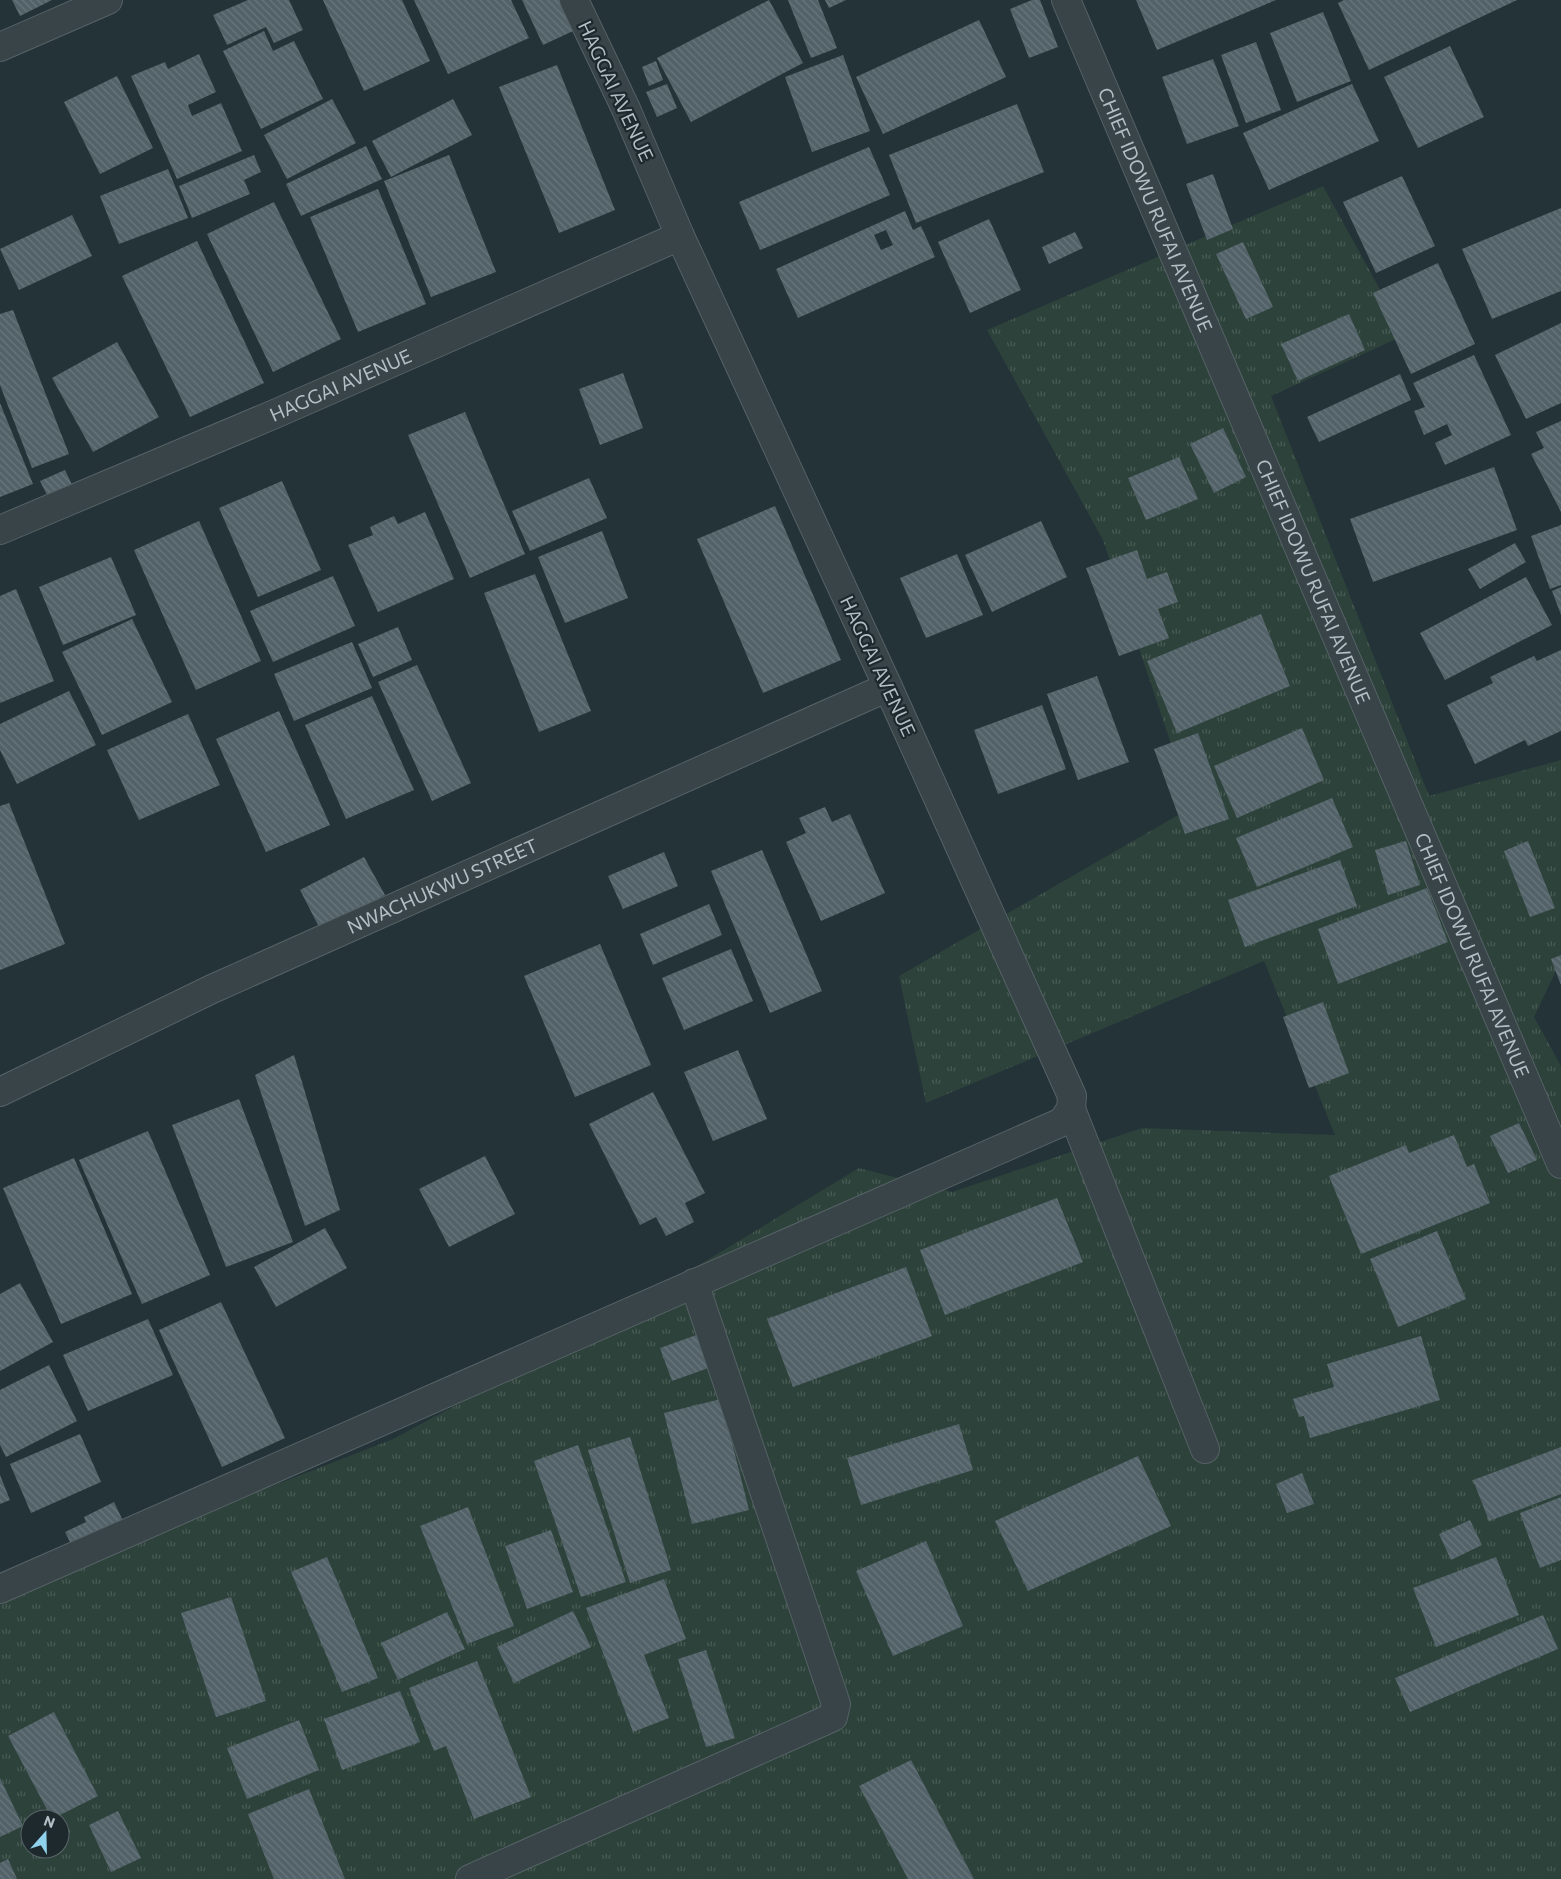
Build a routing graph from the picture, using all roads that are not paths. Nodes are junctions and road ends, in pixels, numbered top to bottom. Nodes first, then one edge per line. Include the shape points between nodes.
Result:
1 (108, 0) edge
2 (574, 0) edge
3 (1066, 0) edge
4 (0, 47) edge
5 (680, 236) junction
6 (0, 530) edge
7 (888, 687) junction
8 (0, 1092) edge
9 (1072, 1103) junction
10 (1561, 1164) edge
11 (694, 1283) junction
12 (1205, 1449) dead end
13 (0, 1589) edge
14 (470, 1879) edge

1 - 4 street
2 - 5 street, HAGGAI AVENUE via 626,109
3 - 10 street, CHIEF IDOWU RUFAI AVENUE
5 - 6 street, HAGGAI AVENUE via 277,413
5 - 7 street, HAGGAI AVENUE
7 - 8 street, NWACHUKWU STREET via 212,988
7 - 9 street, HAGGAI AVENUE
9 - 11 street via 1062,1122
9 - 12 street, HAGGAI AVENUE
11 - 13 street
11 - 14 street via 836,1704 833,1717

